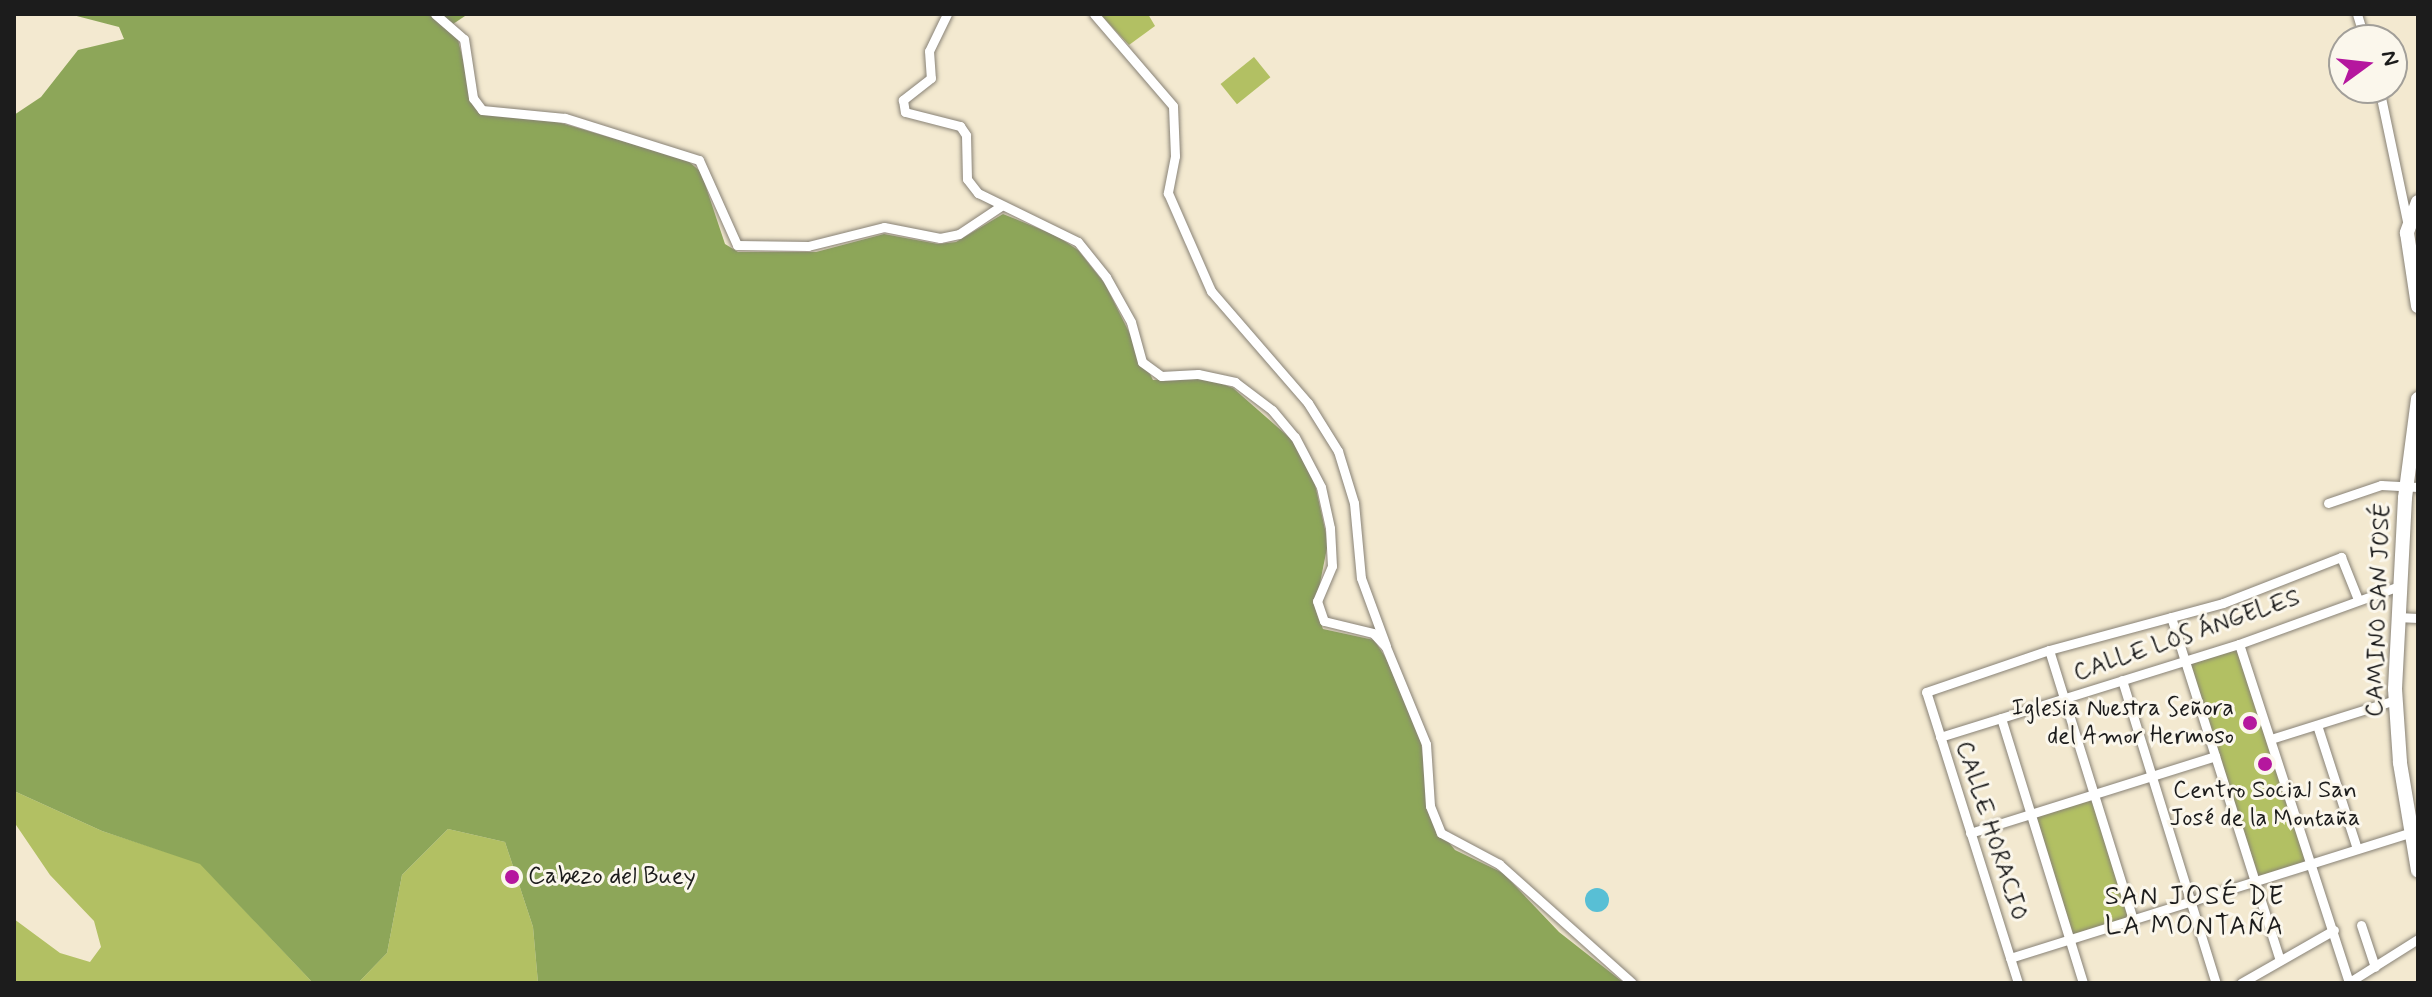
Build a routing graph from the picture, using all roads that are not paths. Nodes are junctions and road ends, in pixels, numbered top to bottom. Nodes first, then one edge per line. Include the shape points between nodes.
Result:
1 (435, 14) edge
2 (947, 14) edge
3 (1094, 14) edge
4 (2382, 104) edge
5 (2418, 202) edge
6 (1001, 206) junction
7 (2408, 226) junction
8 (2418, 306) edge
9 (2418, 399) edge
10 (2412, 486) edge
11 (2328, 503) dead end
12 (2399, 586) junction
13 (2357, 597) junction
14 (2171, 617) junction
15 (2397, 617) junction
16 (2418, 618) edge
17 (2239, 644) junction
18 (1386, 647) junction
19 (2049, 650) junction
20 (2185, 660) junction
21 (2122, 680) junction
22 (2064, 698) junction
23 (2395, 700) junction
24 (2001, 718) junction
25 (2317, 725) junction
26 (1940, 737) junction
27 (2274, 738) junction
28 (2215, 756) junction
29 (2152, 776) junction
30 (2094, 794) junction
31 (2030, 814) junction
32 (2412, 832) junction
33 (1970, 833) junction
34 (2357, 849) junction
35 (2313, 862) junction
36 (2418, 869) edge
37 (2254, 881) junction
38 (2191, 901) junction
39 (2133, 919) junction
40 (2361, 925) dead end
41 (2334, 930) junction
42 (2070, 939) junction
43 (2418, 939) edge
44 (2010, 958) junction
45 (2280, 960) junction
46 (2375, 967) junction
47 (1632, 983) edge
48 (2018, 983) edge
49 (2083, 983) edge
50 (2216, 983) edge
51 (2241, 983) edge
52 (2349, 983) edge

1 - 6 street via 464,39 473,98 482,110 565,118 699,160 737,245 808,246 884,227 940,238 959,234
2 - 6 street via 929,51 931,78 902,106 905,112 960,126 966,135 967,179
3 - 18 street via 1173,106 1176,144 1168,193 1211,291 1308,403 1338,451 1354,503 1361,578
4 - 7 street
5 - 7 main road
6 - 18 street via 1078,242 1106,277 1131,322 1142,362 1161,376 1198,374 1235,382 1272,410 1295,437 1321,487 1332,566 1317,601 1324,621 1373,633
7 - 8 main road
9 - 10 main road, CAMINO SAN JOSÉ
10 - 11 street via 2381,485
10 - 12 main road, CAMINO SAN JOSÉ
12 - 13 street, CALLE LOS ÁNGELES
12 - 15 main road, CAMINO SAN JOSÉ
13 - 14 street via 2341,557 2223,603
13 - 17 street, CALLE LOS ÁNGELES
14 - 19 street
14 - 20 street
15 - 16 street
15 - 23 main road, CAMINO SAN JOSÉ
17 - 20 street, CALLE LOS ÁNGELES
17 - 27 street
18 - 47 street via 1426,744 1430,806 1441,833 1499,864
19 - 22 street
19 - 26 street, CALLE HORACIO via 1926,692
20 - 21 street, CALLE LOS ÁNGELES
20 - 28 street
21 - 22 street, CALLE LOS ÁNGELES
21 - 29 street
22 - 24 street, CALLE LOS ÁNGELES
22 - 30 street
23 - 25 street
23 - 32 main road, CAMINO SAN JOSÉ
24 - 26 street, CALLE LOS ÁNGELES
24 - 31 street
25 - 27 street
25 - 34 street
26 - 33 street, CALLE HORACIO
27 - 35 street
28 - 29 street
28 - 37 street
29 - 30 street
29 - 38 street
30 - 31 street
30 - 39 street
31 - 33 street
31 - 42 street
32 - 34 street
32 - 36 main road, CAMINO SAN JOSÉ
33 - 44 street, CALLE HORACIO
34 - 35 street
35 - 37 street
35 - 41 street
37 - 38 street
37 - 45 street
38 - 39 street
38 - 50 street
39 - 42 street
40 - 46 street
41 - 45 street
41 - 52 street
42 - 44 street
42 - 49 street
43 - 46 street
44 - 48 street, CALLE HORACIO
45 - 51 street
46 - 52 street

